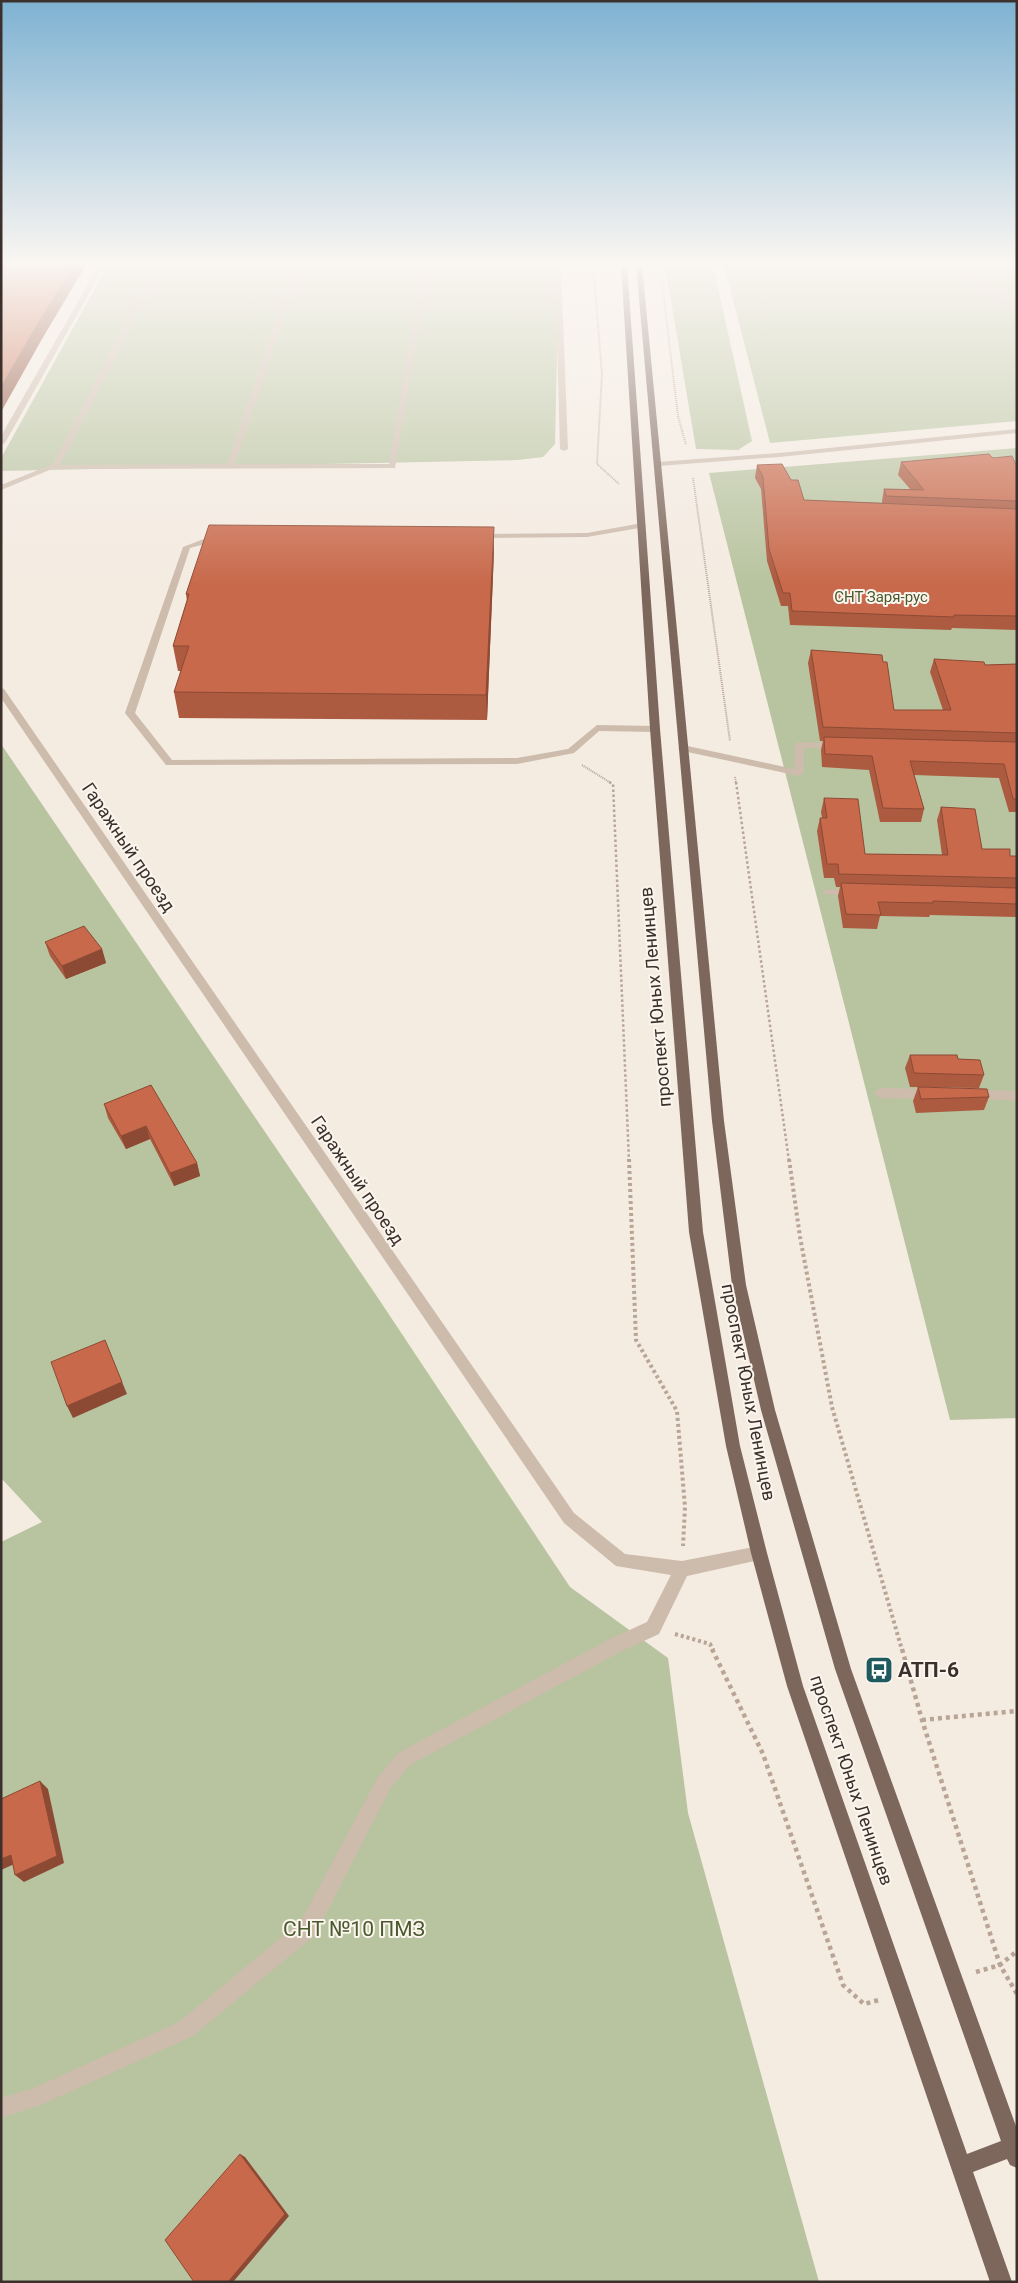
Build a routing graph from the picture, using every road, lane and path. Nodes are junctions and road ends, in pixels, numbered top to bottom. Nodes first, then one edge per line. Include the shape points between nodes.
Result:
1 (41, 372) edge
2 (104, 372) edge
3 (262, 372) edge
4 (408, 372) edge
5 (561, 372) edge
6 (602, 372) edge
7 (631, 372) edge
8 (649, 372) edge
9 (673, 372) edge
10 (1017, 431) edge
11 (1, 443) edge
12 (564, 448) dead end
13 (691, 463) junction
14 (50, 467) junction
15 (230, 467) junction
16 (659, 471) junction
17 (620, 485) dead end
18 (1, 488) edge
19 (642, 525) junction
20 (468, 536) edge
21 (228, 539) edge
22 (1, 691) edge
23 (656, 729) junction
24 (848, 746) edge
25 (683, 748) junction
26 (733, 758) junction
27 (593, 773) dead end
28 (828, 892) dead end
29 (868, 893) edge
30 (880, 1092) dead end
31 (1017, 1096) edge
32 (759, 1552) junction
33 (682, 1569) junction
34 (653, 1628) junction
35 (1017, 1710) edge
36 (922, 1720) junction
37 (1017, 1951) edge
38 (1000, 1965) junction
39 (1017, 1994) edge
40 (864, 2004) dead end
41 (1, 2108) edge
42 (1015, 2150) edge
43 (961, 2166) junction
44 (1001, 2282) edge

1 - 11 street
2 - 14 street via 56,465
3 - 15 street
4 - 15 street via 392,466
5 - 12 street
6 - 17 path via 597,464
7 - 19 main road, проспект Юных Ленинцев
8 - 16 main road, проспект Юных Ленинцев
9 - 13 path via 678,416
10 - 13 street
13 - 16 street
13 - 26 path
14 - 15 street
14 - 18 street
16 - 25 main road, проспект Юных Ленинцев
19 - 20 street via 587,535
19 - 23 main road, проспект Юных Ленинцев
21 - 23 street via 208,539 187,547 130,713 169,763 517,761 572,751 597,728
22 - 33 street, Гаражный проезд via 569,1518 622,1561
23 - 32 main road, проспект Юных Ленинцев via 696,1232 733,1446
24 - 26 street via 799,745 799,773
25 - 26 street
25 - 42 main road, проспект Юных Ленинцев via 718,1122 739,1285 768,1410 843,1669
26 - 36 path via 800,1237 832,1407
27 - 33 path via 613,784 636,1340 677,1411 685,1507
28 - 29 street
30 - 31 street
32 - 33 street, Гаражный проезд
32 - 43 main road, проспект Юных Ленинцев via 795,1686
33 - 34 street
34 - 40 path via 710,1644 763,1754 843,1985
34 - 41 street via 404,1759 384,1783 308,1928 186,2029 36,2097
35 - 36 path
36 - 38 path
37 - 38 path
38 - 39 path
42 - 43 main road
43 - 44 main road, проспект Юных Ленинцев

